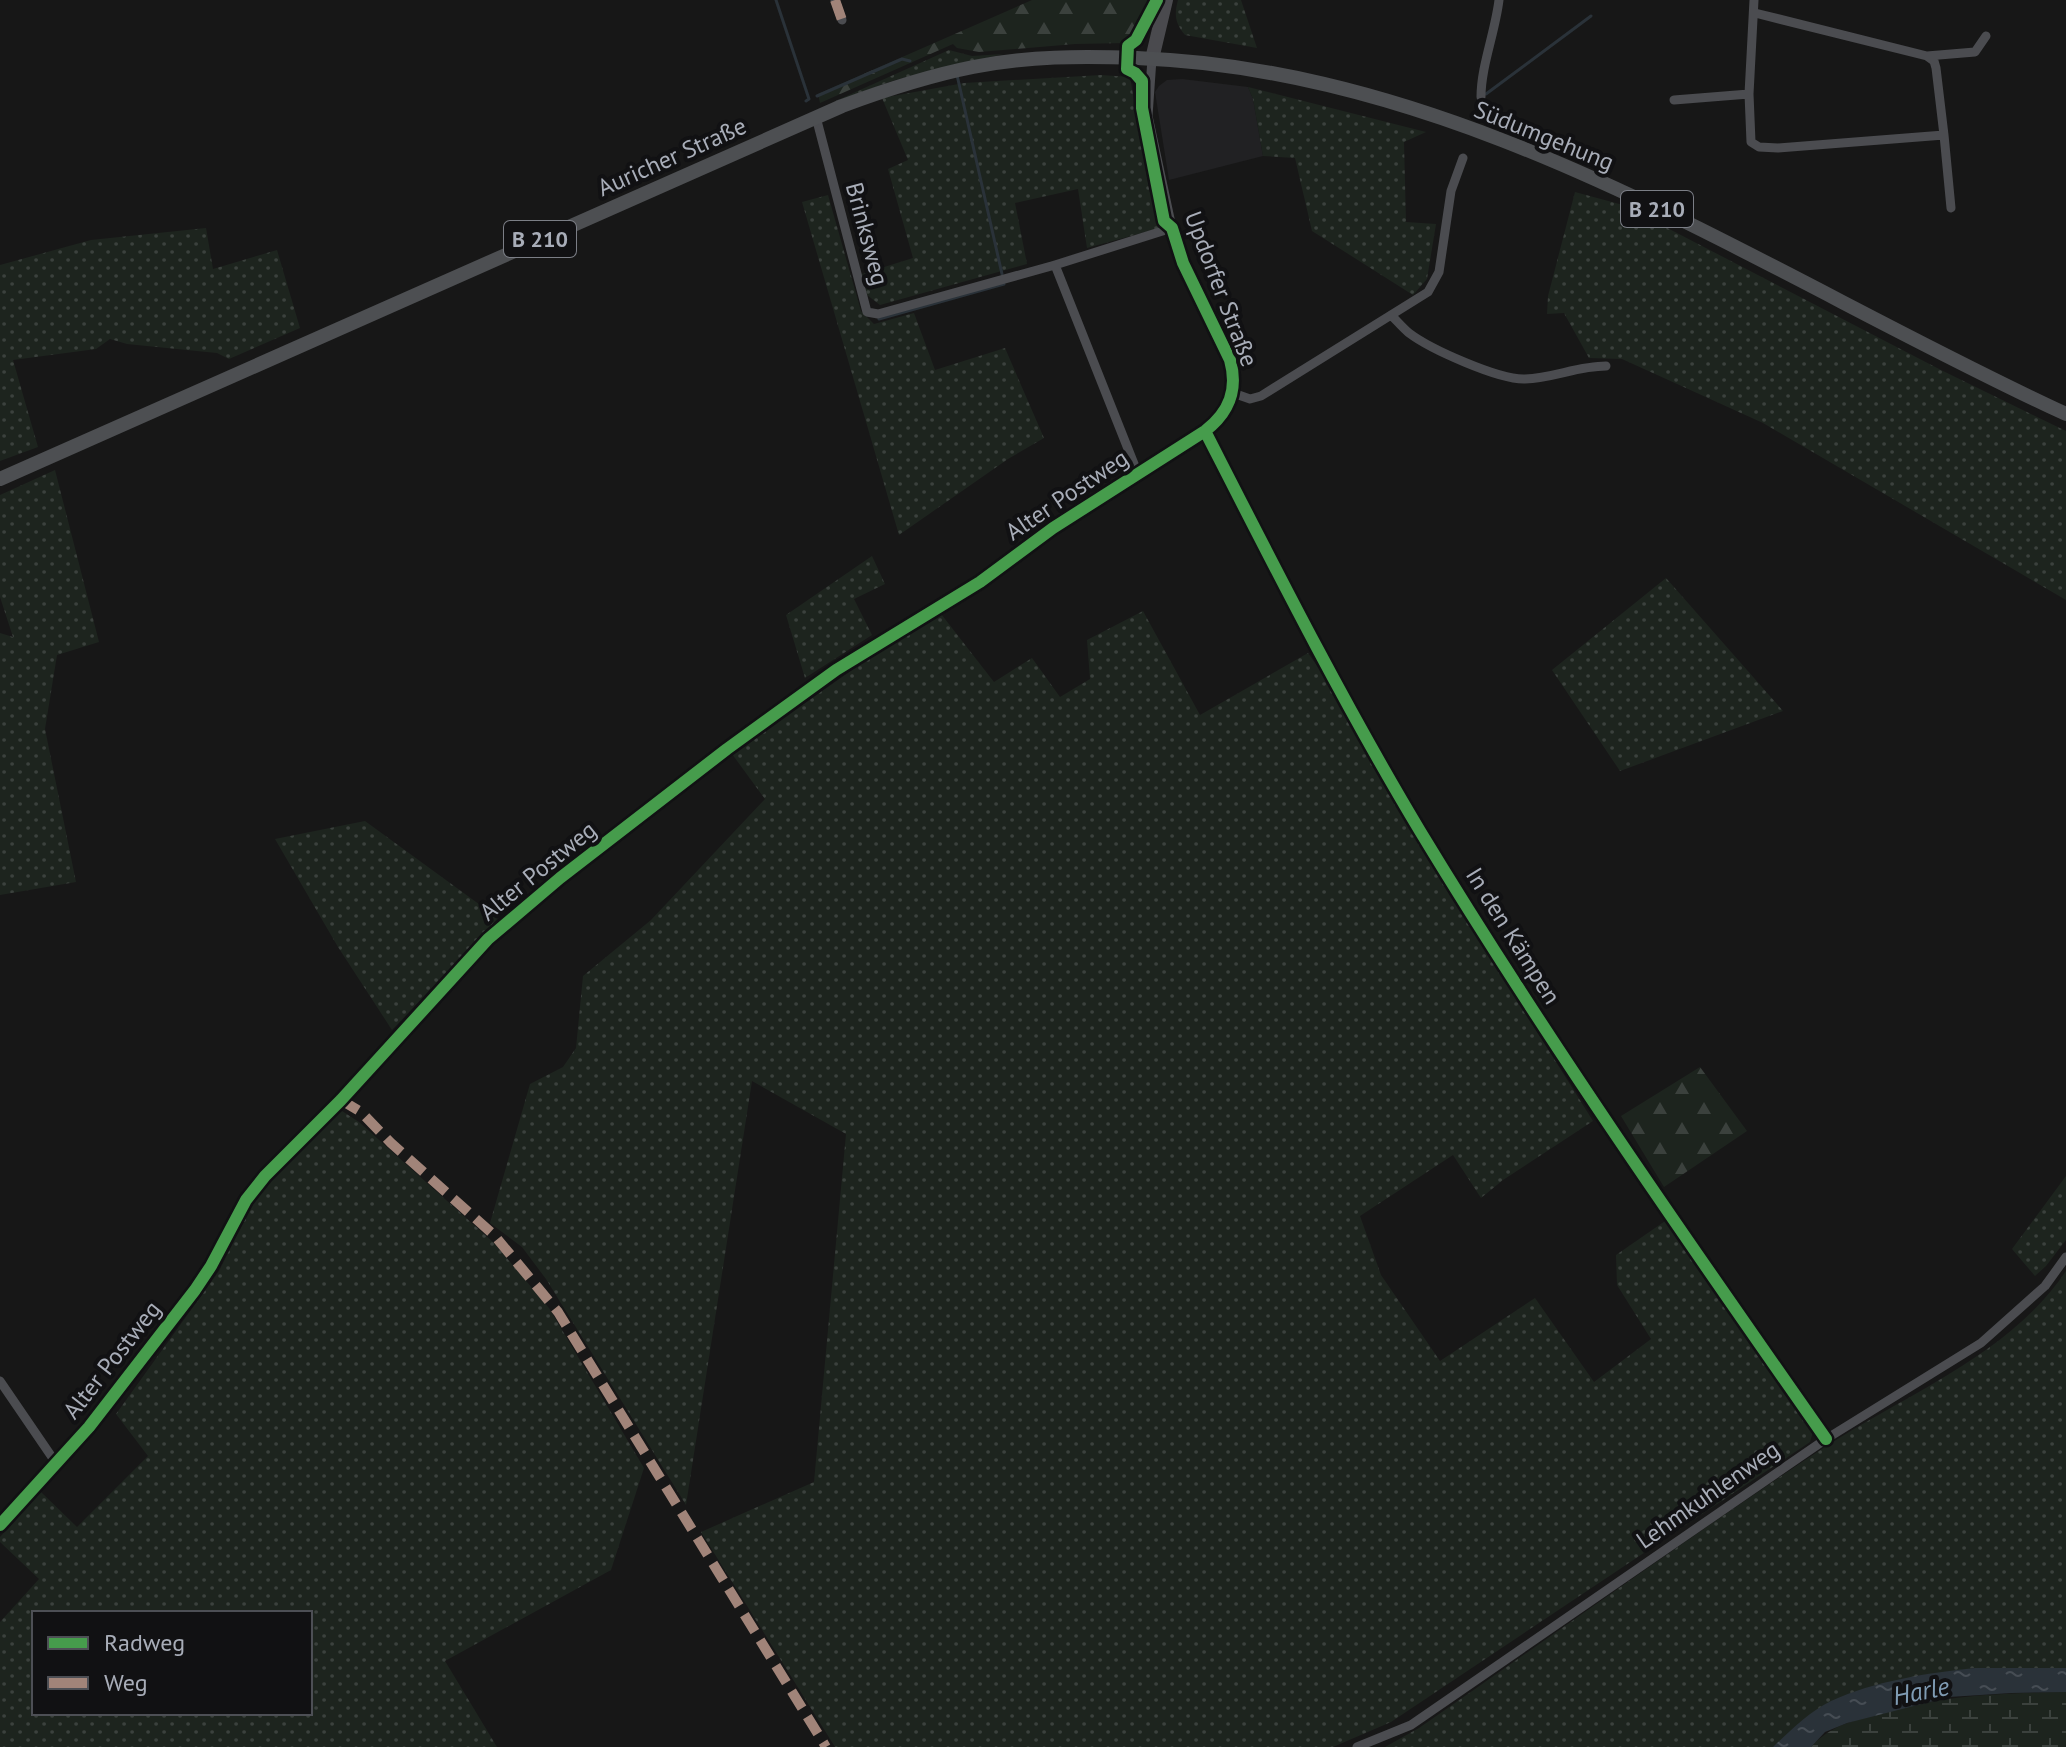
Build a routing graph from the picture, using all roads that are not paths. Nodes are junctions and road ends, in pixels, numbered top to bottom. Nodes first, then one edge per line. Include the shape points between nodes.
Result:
1 (835, 0) edge
2 (1166, 0) edge
3 (1499, 0) edge
4 (1754, 0) edge
5 (1755, 13) junction
6 (842, 20) dead end
7 (1986, 36) dead end
8 (1927, 56) junction
9 (1152, 59) junction
10 (1749, 94) junction
11 (1481, 97) dead end
12 (1674, 100) dead end
13 (816, 117) junction
14 (1944, 135) junction
15 (1463, 158) dead end
16 (1951, 208) dead end
17 (1172, 228) junction
18 (1055, 265) junction
19 (1391, 315) junction
20 (1606, 366) dead end
21 (1233, 393) junction
22 (2066, 414) edge
23 (1205, 431) junction
24 (1138, 474) junction
25 (0, 479) edge
26 (2066, 1257) edge
27 (0, 1381) edge
28 (1826, 1439) junction
29 (56, 1463) junction
30 (0, 1525) edge
31 (1357, 1747) edge

1 - 6 street
2 - 9 street
3 - 11 street
4 - 5 street
5 - 8 street
5 - 10 street
7 - 8 street via 1975,52
8 - 14 street via 1936,68
9 - 13 main road, Auricher Straße / B 210 via 1077,56 975,66 908,82
9 - 17 street, Updorfer Straße via 1148,116
9 - 22 main road, Südumgehung / B 210 via 1259,70 1315,82 1473,129 1716,236
10 - 12 street
10 - 14 street via 1751,142 1759,147
13 - 18 street, Brinksweg via 867,312 878,314
13 - 25 main road, Auricher Straße / B 210
14 - 16 street
15 - 19 street via 1451,191 1435,283
17 - 18 street, Brinksweg
17 - 21 street, Updorfer Straße via 1183,263 1230,360
18 - 24 street
19 - 20 street via 1429,345 1506,376 1536,378
19 - 21 street via 1261,396 1250,399
21 - 23 street, Alter Postweg via 1220,418
23 - 24 street, Alter Postweg
23 - 28 street, In den Kämpen via 1319,654 1419,830 1623,1149
24 - 29 street, Alter Postweg via 980,582 836,670 560,878 488,939 265,1176 195,1290
26 - 28 street, Lehmkuhlenweg via 2045,1286 1981,1343
27 - 29 street
28 - 31 street, Lehmkuhlenweg via 1411,1725
29 - 30 street, Alter Postweg

